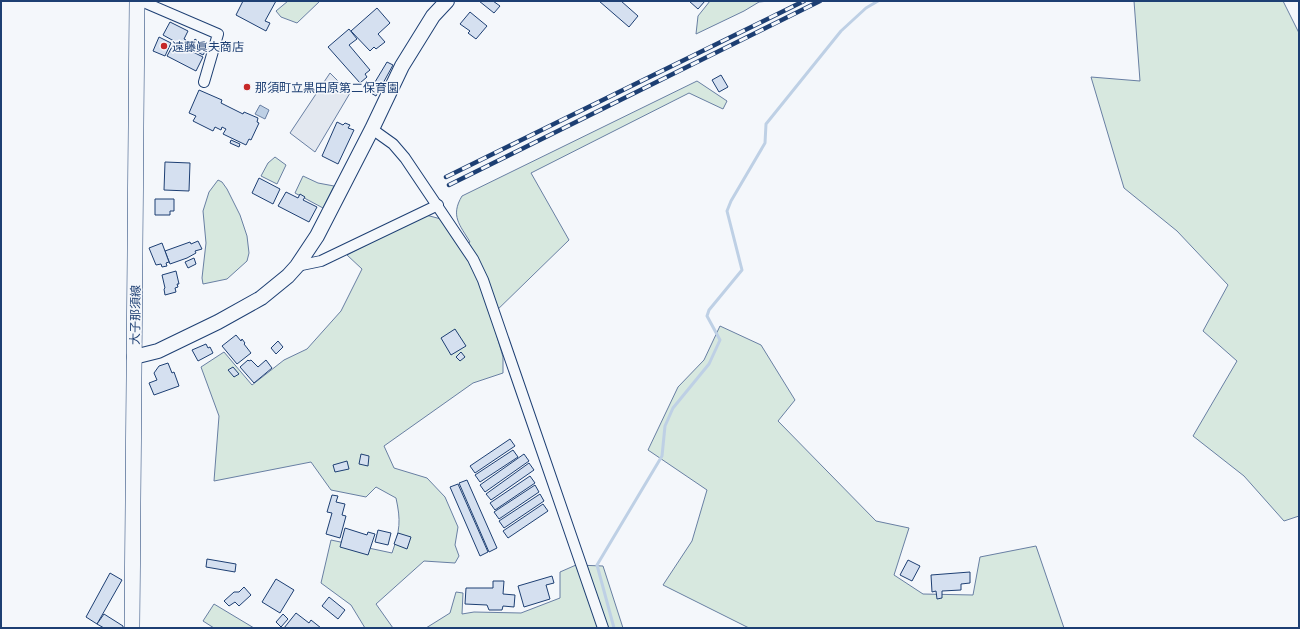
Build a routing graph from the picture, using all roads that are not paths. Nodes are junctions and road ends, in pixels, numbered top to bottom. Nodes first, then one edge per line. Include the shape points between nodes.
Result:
1 (137, 1) edge
2 (141, 1) edge
3 (447, 1) edge
4 (204, 82) dead end
5 (372, 129) junction
6 (438, 205) junction
7 (297, 266) junction
8 (134, 357) junction
9 (132, 628) edge
10 (603, 628) edge

1 - 8 main road, 大子那須線
2 - 4 street via 218,34
3 - 5 street via 433,16 402,66
5 - 6 street via 393,144
5 - 7 street via 317,236
6 - 7 street via 321,261
6 - 10 street via 473,259 483,280
7 - 8 street via 261,298 158,351
8 - 9 main road, 大子那須線

